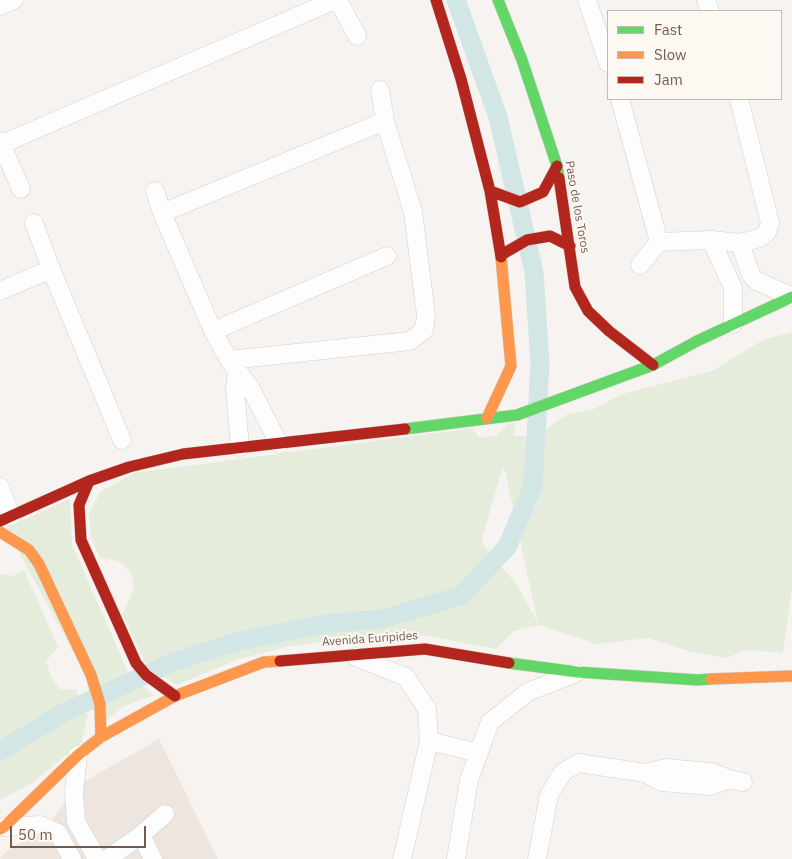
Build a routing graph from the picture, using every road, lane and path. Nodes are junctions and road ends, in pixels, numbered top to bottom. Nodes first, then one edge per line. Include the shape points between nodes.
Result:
1 (14, 0) edge
2 (337, 0) edge
3 (436, 0) edge
4 (498, 0) edge
5 (587, 0) edge
6 (0, 6) edge
7 (356, 36) dead end
8 (607, 60) edge
9 (380, 90) dead end
10 (620, 100) edge
11 (739, 100) edge
12 (385, 121) junction
13 (1, 142) edge
14 (557, 166) junction
15 (21, 189) dead end
16 (490, 190) junction
17 (155, 191) dead end
18 (162, 213) junction
19 (34, 224) dead end
20 (711, 240) junction
21 (659, 242) junction
22 (740, 243) junction
23 (570, 246) junction
24 (501, 255) junction
25 (387, 256) dead end
26 (640, 265) dead end
27 (51, 269) junction
28 (0, 291) edge
29 (792, 297) edge
30 (733, 324) junction
31 (213, 331) junction
32 (653, 365) junction
33 (233, 366) junction
34 (487, 418) junction
35 (122, 440) dead end
36 (279, 444) junction
37 (240, 447) junction
38 (89, 481) junction
39 (0, 487) edge
40 (6, 518) edge
41 (0, 532) edge
42 (349, 654) junction
43 (577, 672) junction
44 (792, 676) edge
45 (175, 696) junction
46 (101, 737) junction
47 (429, 740) junction
48 (479, 753) junction
49 (78, 755) junction
50 (736, 781) dead end
51 (165, 814) dead end
52 (76, 821) junction
53 (1, 829) edge
54 (58, 833) junction
55 (141, 835) junction
56 (72, 859) edge
57 (96, 859) edge
58 (107, 859) edge
59 (153, 859) edge
60 (402, 859) edge
61 (456, 859) edge
62 (537, 859) edge

1 - 6 street
2 - 7 street
2 - 13 street
3 - 16 street
4 - 14 street, Paso de los Toros via 522,60
5 - 8 street
9 - 12 street
10 - 21 street
11 - 22 street via 770,223 760,238
12 - 18 street
12 - 33 street via 414,212 426,315 424,330 410,341
13 - 15 street
14 - 16 street via 543,192 520,202
14 - 23 street, Paso de los Toros
16 - 24 street
17 - 18 street
18 - 31 street
19 - 27 street
20 - 21 street
20 - 22 street
20 - 30 street via 733,288
21 - 26 street
22 - 29 street via 755,280
23 - 24 street via 550,236 527,240
23 - 32 street, Paso de los Toros via 575,287 588,311
24 - 34 street via 511,366
25 - 31 street
27 - 28 street
27 - 35 street
29 - 30 street
30 - 32 street
31 - 33 street
32 - 34 street via 517,415
33 - 36 street via 250,387
33 - 37 street
34 - 36 street
36 - 37 street
37 - 38 street via 183,454
38 - 40 street
38 - 45 street via 79,505 81,540 136,663 146,676
39 - 40 street
41 - 46 street via 29,550 39,564 92,676 100,704
42 - 43 street, Avenida Euripides via 425,649
42 - 45 street, Avenida Euripides via 264,662
42 - 47 street via 406,677 427,709
43 - 44 street, Avenida Euripides via 698,680
43 - 48 street via 528,692 490,722
45 - 46 street, Avenida Euripides
46 - 49 street, Avenida Euripides
47 - 48 street
47 - 60 street
48 - 61 street via 469,780
49 - 52 street via 74,793
49 - 53 street, Avenida Euripides
50 - 62 street via 712,772 666,768 645,773 579,763 563,772 549,794
51 - 55 street
52 - 54 street
52 - 57 street
53 - 54 street via 40,826
54 - 56 street
55 - 58 street
55 - 59 street

